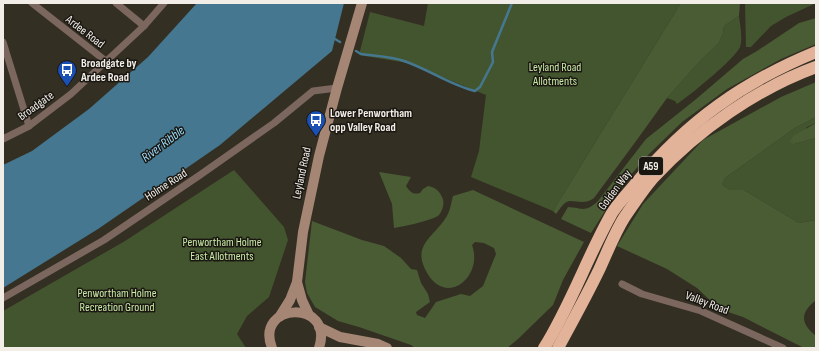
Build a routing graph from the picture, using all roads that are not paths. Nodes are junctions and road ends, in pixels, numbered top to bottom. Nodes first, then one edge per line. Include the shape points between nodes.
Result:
1 (32, 3) edge
2 (116, 3) edge
3 (164, 3) edge
4 (362, 3) edge
5 (144, 26) junction
6 (3, 42) edge
7 (816, 52) edge
8 (107, 62) junction
9 (816, 67) edge
10 (337, 88) junction
11 (29, 126) junction
12 (3, 139) edge
13 (297, 282) junction
14 (622, 284) dead end
15 (3, 298) edge
16 (309, 315) junction
17 (280, 316) junction
18 (319, 327) junction
19 (272, 348) edge
20 (318, 348) edge
21 (387, 348) edge
22 (544, 348) edge
23 (558, 348) edge
24 (783, 348) edge

1 - 8 street, Ardee Road
2 - 5 street
3 - 5 street, Broadgate
4 - 10 main road, Leyland Road
5 - 8 street, Broadgate
6 - 11 street
7 - 22 highway, Golden Way / A59 via 793,61 731,95 692,124 648,169 613,212
8 - 11 street, Broadgate
9 - 23 highway, Golden Way / A59 via 766,89 726,115 685,148 654,178 623,219
10 - 13 main road, Leyland Road via 307,210
10 - 15 street, Holme Road via 313,91 274,123 104,240
11 - 12 street, Broadgate
13 - 16 main road, Leyland Road
13 - 17 main road, Leyland Road
14 - 24 street, Valley Road via 642,294 701,311
16 - 17 main road via 295,311
16 - 18 main road, Leyland Road
17 - 19 main road, Leyland Road via 269,335
18 - 20 main road via 321,341
18 - 21 main road via 340,337

